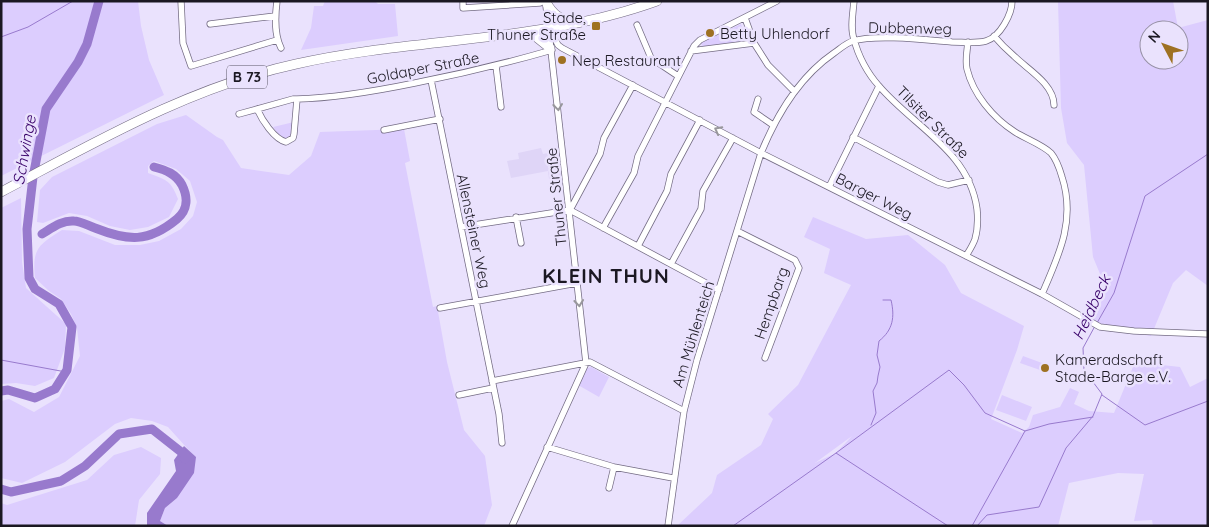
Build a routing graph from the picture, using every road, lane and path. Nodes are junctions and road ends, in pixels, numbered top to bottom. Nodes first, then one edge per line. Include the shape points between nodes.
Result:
1 (181, 1) edge
2 (277, 1) edge
3 (463, 1) edge
4 (657, 1) edge
5 (778, 1) edge
6 (854, 1) edge
7 (1012, 1) edge
8 (544, 2) edge
9 (275, 16) junction
10 (745, 18) junction
11 (210, 24) dead end
12 (576, 24) junction
13 (637, 25) dead end
14 (550, 29) junction
15 (530, 32) junction
16 (994, 36) junction
17 (277, 40) junction
18 (854, 40) junction
19 (968, 42) junction
20 (754, 43) junction
21 (281, 48) dead end
22 (562, 48) junction
23 (551, 50) junction
24 (691, 51) junction
25 (496, 66) junction
26 (678, 76) junction
27 (432, 80) junction
28 (633, 85) junction
29 (879, 86) junction
30 (794, 91) junction
31 (758, 98) dead end
32 (297, 99) junction
33 (665, 102) junction
34 (1054, 105) dead end
35 (501, 107) dead end
36 (257, 109) junction
37 (239, 114) dead end
38 (440, 119) junction
39 (700, 120) junction
40 (773, 125) junction
41 (384, 130) dead end
42 (853, 137) junction
43 (733, 138) junction
44 (761, 153) junction
45 (969, 180) junction
46 (829, 187) junction
47 (1, 192) edge
48 (570, 210) junction
49 (516, 217) junction
50 (461, 227) junction
51 (603, 228) junction
52 (737, 231) junction
53 (521, 243) dead end
54 (638, 246) junction
55 (966, 256) junction
56 (671, 264) junction
57 (577, 283) junction
58 (719, 290) junction
59 (1042, 294) junction
60 (476, 301) junction
61 (440, 308) dead end
62 (1208, 334) edge
63 (765, 358) dead end
64 (586, 362) junction
65 (493, 384) junction
66 (459, 396) dead end
67 (684, 411) junction
68 (502, 443) dead end
69 (547, 448) junction
70 (614, 467) junction
71 (673, 478) junction
72 (609, 488) dead end
73 (512, 526) edge
74 (668, 526) edge

1 - 17 street via 183,43 191,66
2 - 9 street
3 - 8 street via 463,8
4 - 12 main road, B 73
5 - 10 street
6 - 18 street
7 - 16 street via 1012,9 1004,25
8 - 12 main road via 558,17
8 - 14 street, Thuner Straße
9 - 11 street
9 - 17 street
10 - 20 street
10 - 24 street via 700,40
12 - 14 main road, B 73
13 - 26 street via 651,58
14 - 15 main road, B 73
14 - 22 street
14 - 23 street, Thuner Straße
15 - 23 main road
15 - 47 main road, B 73 via 364,52 265,72 165,108
16 - 19 street, Dubbenweg via 988,40
16 - 34 street via 1042,81 1051,93
17 - 21 street
18 - 19 street, Dubbenweg
18 - 29 street, Tilsiter Straße via 865,67
18 - 30 street, Dubbenweg via 821,61
19 - 59 street via 966,68 974,91 1014,131 1051,153 1067,192 1068,211 1063,240
20 - 24 street
20 - 30 street via 768,65
22 - 23 street, Goldaper Straße
22 - 28 street, Barger Weg
23 - 25 street, Goldaper Straße
23 -> 48 street, Thuner Straße
24 - 26 street
25 - 27 street, Goldaper Straße
25 - 35 street
26 - 33 street
27 - 32 street, Goldaper Straße via 328,98
27 - 38 street, Allensteiner Weg
28 - 33 street, Barger Weg
28 - 48 street
29 - 42 street
29 - 45 street, Tilsiter Straße via 947,150
30 - 40 street, Dubbenweg
31 - 40 street via 754,112
32 - 36 street, Goldaper Straße
32 - 36 street via 294,134 290,141 280,140
33 - 39 street, Barger Weg
33 - 51 street via 638,156 634,173
36 - 37 street, Goldaper Straße
38 - 41 street
38 - 50 street, Allensteiner Weg
43 -> 39 street, Barger Weg
39 - 54 street
40 - 44 street, Dubbenweg
42 - 45 street via 938,182 948,185
42 - 46 street
43 - 44 street, Barger Weg
43 - 56 street via 704,191 701,209
44 - 46 street, Barger Weg
44 - 52 street, Am Mühlenteich
45 - 55 street, Tilsiter Straße via 975,194 978,221 975,240
46 - 55 street, Barger Weg
48 - 49 street
48 - 51 street
48 - 57 street, Thuner Straße
49 - 50 street
49 - 53 street
50 - 60 street, Allensteiner Weg
51 - 54 street
52 - 58 street, Am Mühlenteich
52 - 63 street, Hempbarg via 795,260 799,268
54 - 56 street
55 - 59 street, Barger Weg
56 - 58 street
57 - 60 street
57 -> 64 street, Thuner Straße
58 - 67 street, Am Mühlenteich
59 - 62 street, Barger Weg via 1100,327
60 - 61 street
60 - 65 street, Allensteiner Weg
64 - 65 street
64 - 67 street
64 - 69 street
65 - 66 street
65 - 68 street, Allensteiner Weg
67 - 71 street, Am Mühlenteich
69 - 70 street
69 - 73 street
70 - 71 street
70 - 72 street
71 - 74 street, Am Mühlenteich

